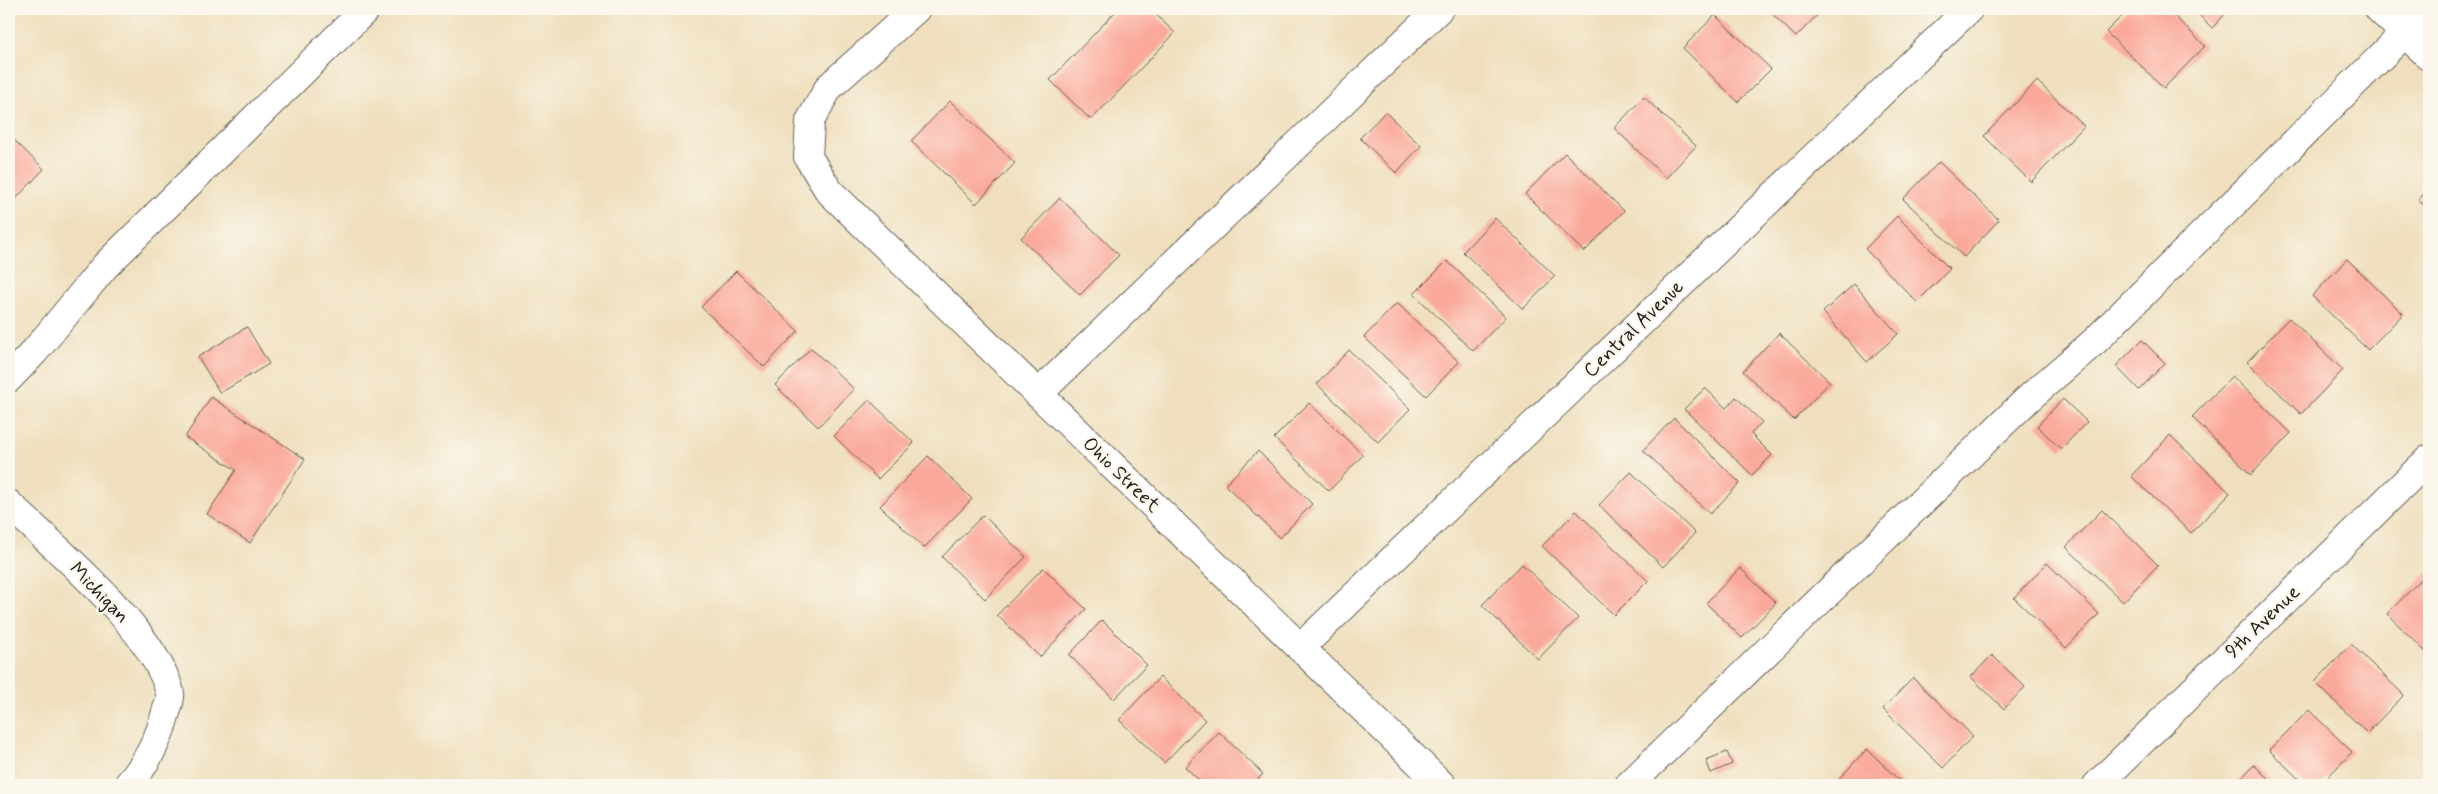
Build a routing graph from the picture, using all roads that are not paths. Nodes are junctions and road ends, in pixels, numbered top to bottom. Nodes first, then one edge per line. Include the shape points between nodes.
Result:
1 (366, 9) edge
2 (916, 9) edge
3 (1439, 9) edge
4 (1968, 9) edge
5 (2379, 9) edge
6 (2429, 9) edge
7 (2405, 33) junction
8 (2429, 56) edge
9 (9, 378) edge
10 (1038, 394) junction
11 (2429, 459) edge
12 (9, 504) edge
13 (1300, 648) junction
14 (128, 785) edge
15 (1442, 785) edge
16 (1629, 785) edge
17 (2097, 785) edge

1 - 9 street via 105,266
2 - 10 street, Ohio Street via 829,87 810,121 808,157 829,191
3 - 10 street
4 - 13 street, Central Avenue
5 - 7 street
6 - 7 street
7 - 8 street
7 - 16 street via 2095,341 2030,398
10 - 13 street, Ohio Street
11 - 17 street, 9th Avenue
12 - 14 street, Michigan via 110,601 154,655 171,695 160,733 143,767
13 - 15 street, Ohio Street

